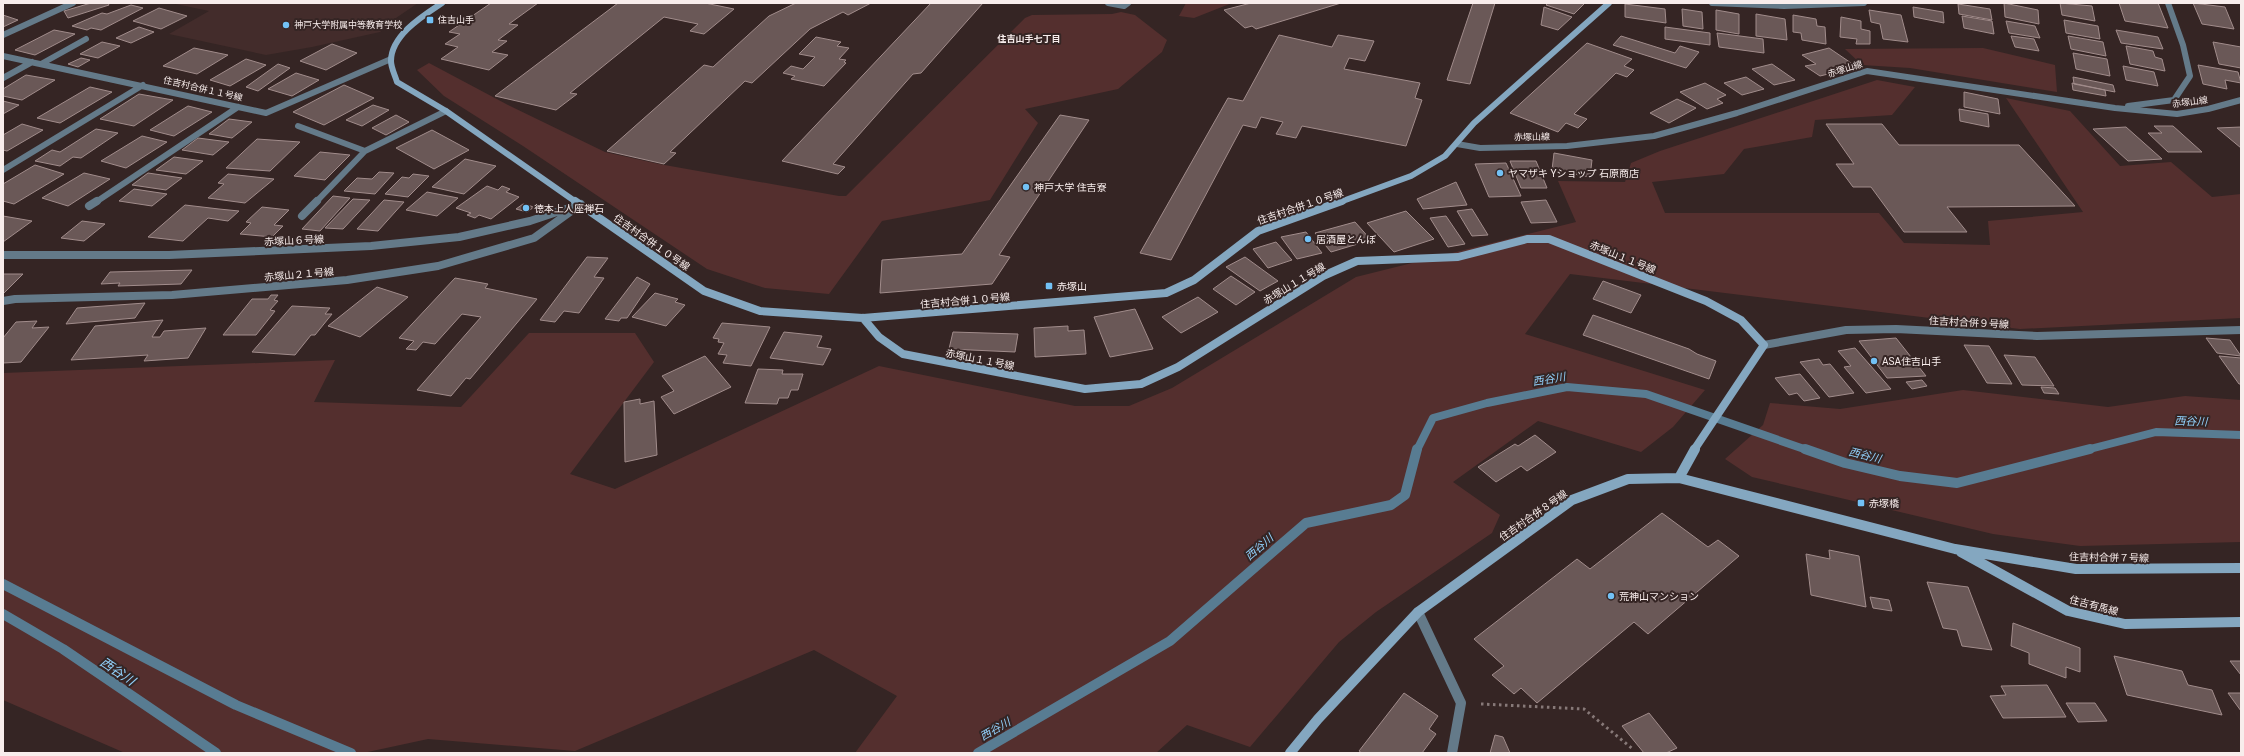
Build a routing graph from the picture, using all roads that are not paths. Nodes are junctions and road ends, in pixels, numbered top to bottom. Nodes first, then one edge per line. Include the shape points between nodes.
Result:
1 (73, 3) edge
2 (442, 3) edge
3 (1108, 3) edge
4 (1128, 3) edge
5 (1609, 3) edge
6 (1712, 3) edge
7 (1864, 3) edge
8 (2168, 3) edge
9 (3, 35) edge
10 (86, 39) dead end
11 (3, 56) edge
12 (391, 59) junction
13 (32, 62) junction
14 (40, 64) junction
15 (3, 78) edge
16 (143, 85) junction
17 (2241, 100) edge
18 (238, 107) junction
19 (2115, 108) junction
20 (446, 111) junction
21 (298, 126) dead end
22 (1457, 144) junction
23 (365, 151) junction
24 (3, 170) edge
25 (581, 204) junction
26 (89, 206) dead end
27 (302, 216) dead end
28 (3, 255) edge
29 (3, 301) edge
30 (863, 318) junction
31 (2241, 330) edge
32 (1764, 345) junction
33 (1678, 478) junction
34 (1955, 549) junction
35 (2241, 568) edge
36 (1418, 612) junction
37 (2241, 622) edge
38 (1290, 753) edge
39 (1452, 753) edge

1 - 9 street
2 - 12 street via 419,18 398,42
3 - 4 street via 1124,6
5 - 22 street, 住吉村合併１０号線 via 1474,123
6 - 7 street via 1784,6
8 - 19 street via 2183,45 2190,76 2174,100
10 - 14 street
11 - 13 street, 住吉村合併１１号線
12 - 18 street, 住吉村合併１１号線 via 266,113
12 - 20 street, 住吉村合併１０号線 via 397,82
13 - 14 street, 住吉村合併１１号線
13 - 15 street
14 - 16 street, 住吉村合併１１号線
16 - 18 street, 住吉村合併１１号線
16 - 24 street
17 - 19 street, 赤塚山線 via 2177,114
18 - 26 street
19 - 22 street, 赤塚山線 via 1867,71 1737,113 1654,136 1567,146 1480,148
20 - 23 street
20 - 25 street, 住吉村合併１０号線
21 - 23 street
22 - 30 street, 住吉村合併１０号線 via 1445,156 1411,176 1258,231 1194,280 1166,293
23 - 27 street
25 - 28 street, 赤塚山６号線 via 530,221 460,237 371,246 169,255
25 - 29 street, 赤塚山２１号線 via 534,238 438,266 347,280 172,295
25 - 30 street, 住吉村合併１０号線 via 704,291 760,311
30 - 32 street, 赤塚山１１号線 via 878,337 903,354 1085,389 1141,384 1178,367 1323,276 1357,260 1458,257 1527,239 1549,239 1706,301 1741,320
31 - 32 street, 住吉村合併９号線 via 2037,336 1896,329 1846,330
32 - 33 street
33 - 34 street, 住吉村合併８号線
33 - 36 street, 住吉村合併８号線 via 1628,479 1572,500
34 - 35 street, 住吉村合併７号線 via 2076,569
34 - 37 street, 住吉有馬線 via 2068,611 2125,624
36 - 38 street, 住吉村合併８号線 via 1318,719
36 - 39 street via 1461,703

